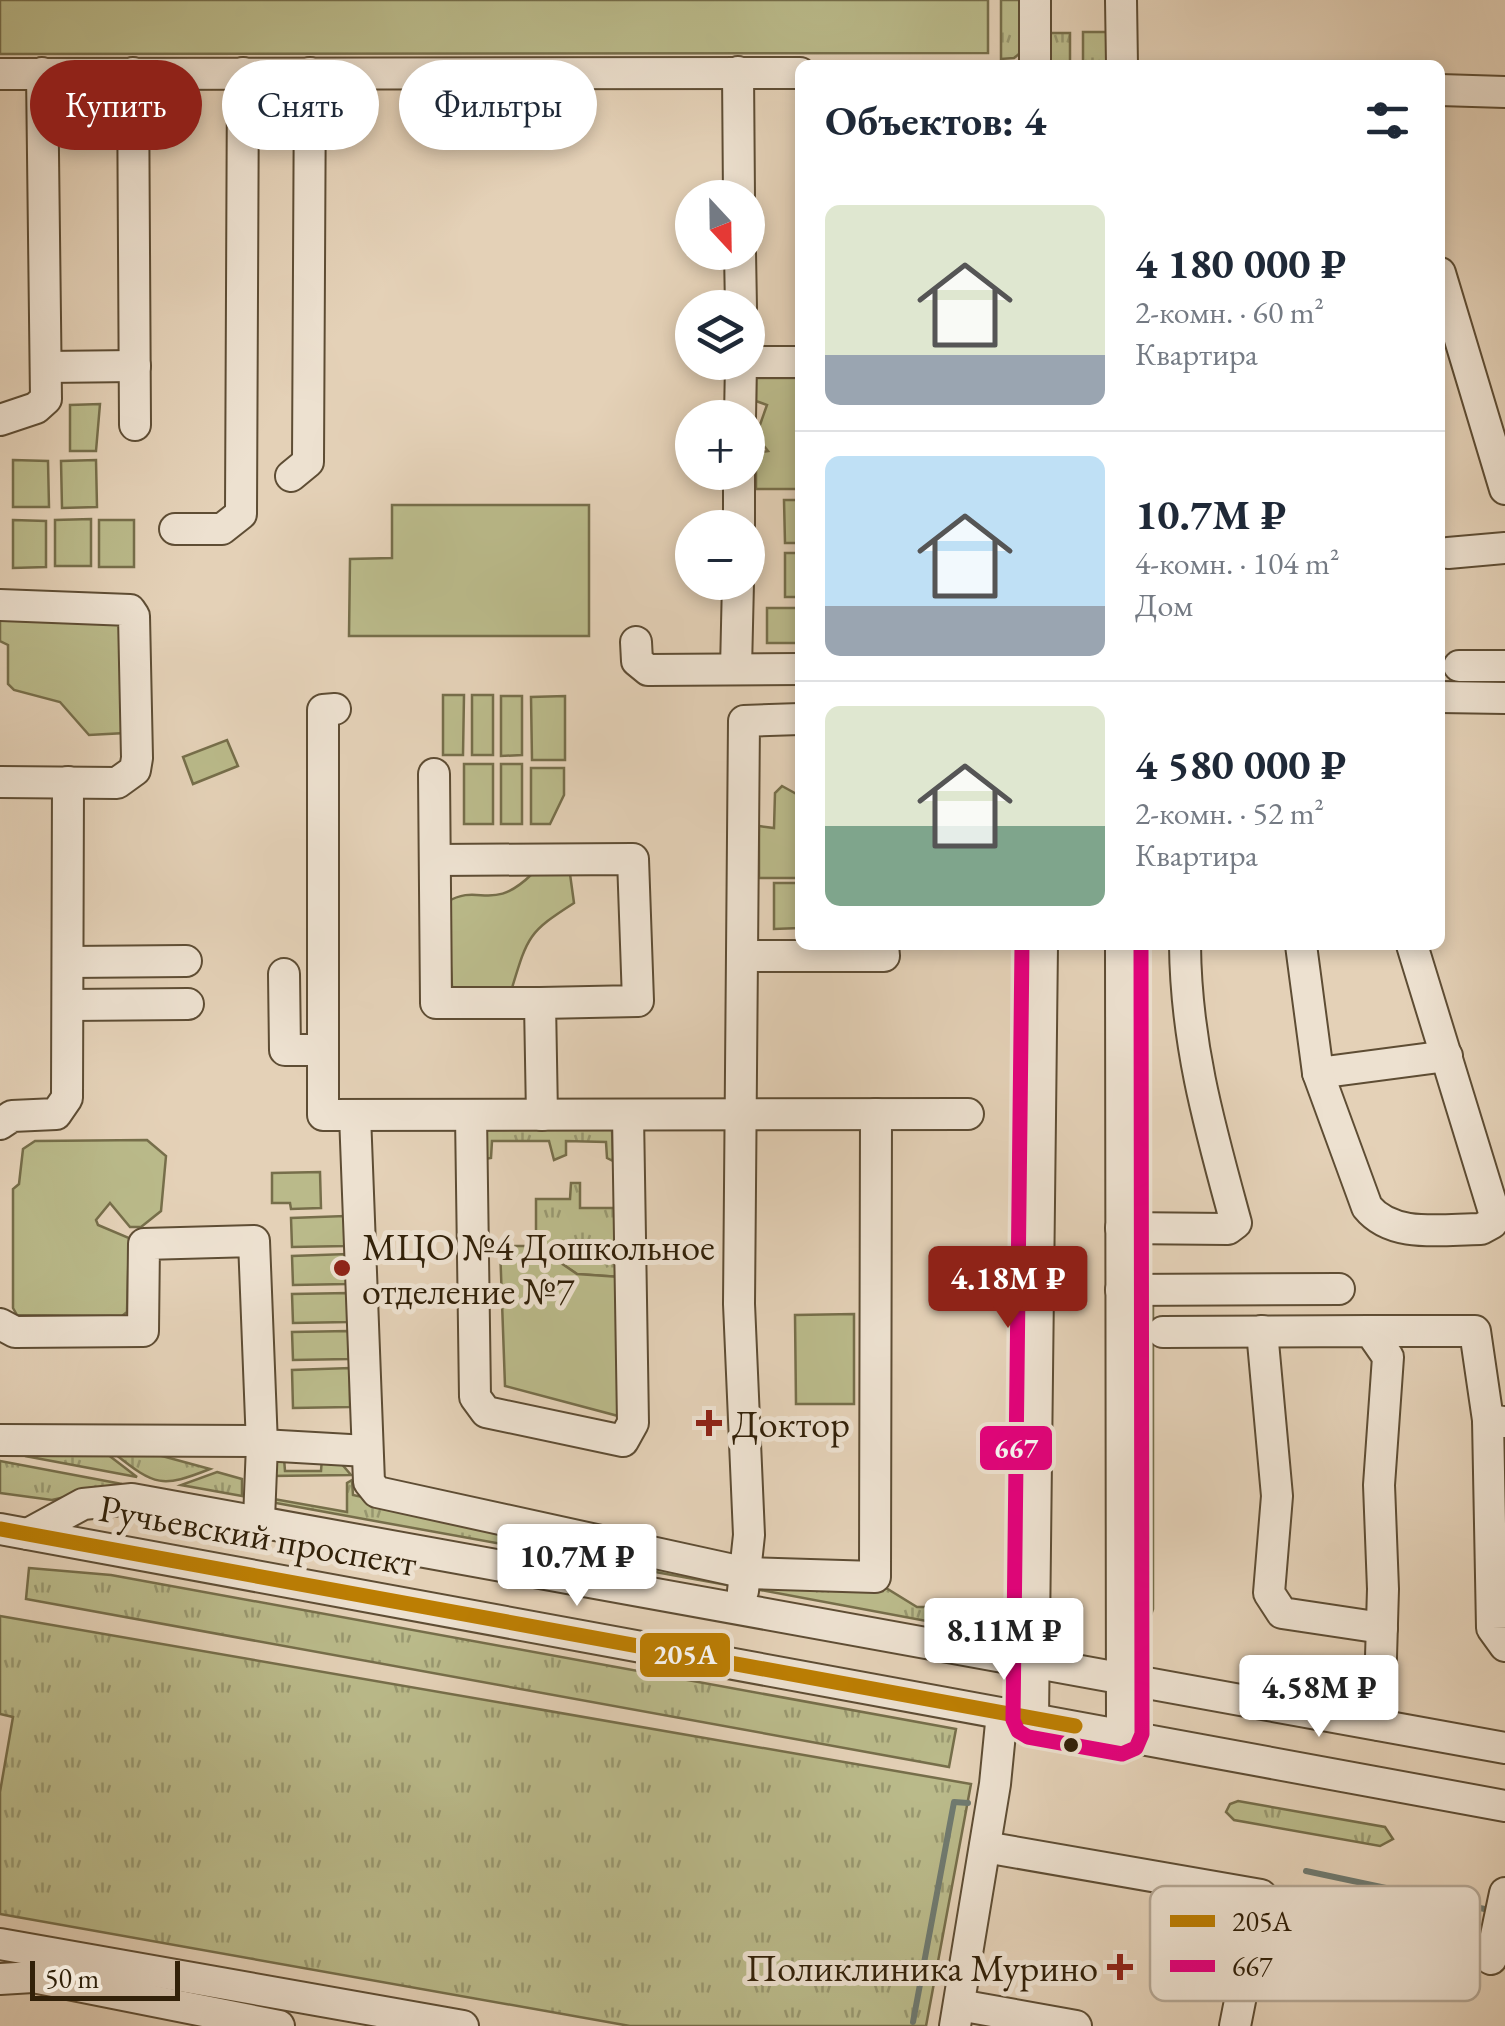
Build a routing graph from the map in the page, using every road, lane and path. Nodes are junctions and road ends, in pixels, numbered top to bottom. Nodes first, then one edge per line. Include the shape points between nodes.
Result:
1 (1035, 0) edge
2 (1122, 0) edge
3 (1035, 60) edge
4 (1122, 60) edge
5 (738, 72) junction
6 (379, 73) edge
7 (795, 73) edge
8 (0, 74) edge
9 (30, 74) edge
10 (1445, 90) edge
11 (1505, 92) edge
12 (43, 150) edge
13 (134, 150) edge
14 (242, 150) edge
15 (310, 150) edge
16 (739, 180) edge
17 (1445, 289) edge
18 (795, 356) edge
19 (765, 360) edge
20 (135, 366) junction
21 (46, 367) junction
22 (0, 420) edge
23 (136, 425) dead end
24 (291, 476) dead end
25 (1505, 490) edge
26 (176, 529) dead end
27 (1505, 548) edge
28 (1448, 552) dead end
29 (738, 600) edge
30 (0, 606) edge
31 (636, 642) dead end
32 (1459, 666) dead end
33 (1505, 666) edge
34 (795, 669) edge
35 (736, 670) junction
36 (1445, 697) edge
37 (1505, 698) edge
38 (335, 709) dead end
39 (795, 720) edge
40 (434, 774) dead end
41 (0, 782) edge
42 (68, 782) junction
43 (435, 860) junction
44 (883, 950) edge
45 (1042, 950) edge
46 (1122, 950) edge
47 (1185, 950) edge
48 (1302, 950) edge
49 (1414, 950) edge
50 (742, 956) junction
51 (186, 961) dead end
52 (70, 962) junction
53 (284, 974) dead end
54 (540, 1003) junction
55 (188, 1004) dead end
56 (69, 1005) junction
57 (323, 1050) junction
58 (1447, 1056) junction
59 (1318, 1073) junction
60 (470, 1114) junction
61 (542, 1114) junction
62 (628, 1114) junction
63 (741, 1114) junction
64 (876, 1114) junction
65 (968, 1114) dead end
66 (355, 1115) junction
67 (0, 1124) edge
68 (1121, 1228) junction
69 (1339, 1288) dead end
70 (1122, 1290) junction
71 (0, 1324) edge
72 (1370, 1331) junction
73 (1412, 1331) junction
74 (1163, 1332) dead end
75 (1262, 1332) junction
76 (1388, 1357) junction
77 (1496, 1421) edge
78 (0, 1440) edge
79 (260, 1443) junction
80 (367, 1450) junction
81 (259, 1519) junction
82 (14, 1531) edge
83 (747, 1572) junction
84 (738, 1608) junction
85 (1382, 1628) junction
86 (1505, 1646) edge
87 (1034, 1666) junction
88 (1122, 1680) junction
89 (1002, 1713) junction
90 (1033, 1718) junction
91 (1379, 1724) junction
92 (1122, 1734) junction
93 (1505, 1748) edge
94 (1505, 1806) edge
95 (985, 1847) junction
96 (1209, 1886) edge
97 (1505, 1894) edge
98 (0, 1944) edge
99 (1492, 1959) dead end
100 (0, 1979) edge
101 (124, 1981) junction
102 (224, 1982) junction
103 (1240, 2001) edge
104 (217, 2014) junction
105 (957, 2016) edge
106 (279, 2026) edge
107 (463, 2026) edge
108 (1076, 2026) edge
109 (1235, 2026) edge

1 - 3 street
2 - 4 street
5 - 6 street
5 - 7 street
5 - 16 street
8 - 9 street
10 - 11 street
12 - 21 street
13 - 20 street
14 - 26 street via 240,514 222,529
15 - 24 street via 308,462
17 - 25 street
18 - 19 street
20 - 21 street
20 - 23 street
21 - 22 street via 43,404
27 - 28 street
29 - 35 street
30 - 42 street via 122,607 134,616 134,770 117,783
31 - 35 street via 637,661 648,670
32 - 33 street
34 - 35 street
36 - 37 street
38 - 57 street via 323,710
39 - 50 street via 744,722
40 - 43 street
41 - 42 street
42 - 52 street
43 - 54 street via 436,1003
43 - 54 street via 633,859 638,1001
44 - 50 street via 884,956
45 - 87 street
46 - 68 street
47 - 68 street via 1199,1094 1236,1223 1228,1230
48 - 59 street
49 - 58 street
50 - 63 street
51 - 52 street
52 - 56 street
53 - 57 street via 285,1050
54 - 61 street
55 - 56 street
56 - 67 street via 64,1108
57 - 66 street via 323,1114
58 - 59 street
58 - 59 street via 1494,1212 1481,1230 1379,1222 1367,1208
60 - 61 street
60 - 62 street via 475,1397 486,1412 612,1443 622,1442 633,1423
60 - 66 street
61 - 62 street
62 - 63 street
63 - 64 street
63 - 83 street
64 - 65 street
64 - 83 street via 874,1577
66 - 80 street
68 - 70 street
69 - 70 street
70 - 88 street
71 - 79 street via 15,1332 143,1330 144,1244 254,1241
72 - 73 street
72 - 75 street
72 - 76 street
73 - 76 street
73 - 77 street via 1475,1330
74 - 75 street
75 - 85 street via 1277,1496 1274,1608
76 - 85 street via 1379,1485
77 - 86 street via 1492,1628
78 - 79 street
79 - 80 street
79 - 81 street
80 - 83 street via 368,1482 377,1492
81 - 82 street via 109,1498
81 - 84 street
82 - 89 street, Ручьевский проспект
83 - 84 street
84 - 87 street
85 - 91 street
87 - 88 street
87 - 90 street
88 - 91 street
88 - 92 street
89 - 90 street, Ручьевский проспект
89 - 95 street
90 - 92 street, Ручьевский проспект
91 - 93 street
92 - 94 street, Ручьевский проспект
95 - 96 street
95 - 105 street
97 - 99 street
98 - 101 street
100 - 101 street
101 - 102 street
101 - 104 street
102 - 104 street
102 - 107 street
103 - 109 street
104 - 106 street
105 - 108 street

